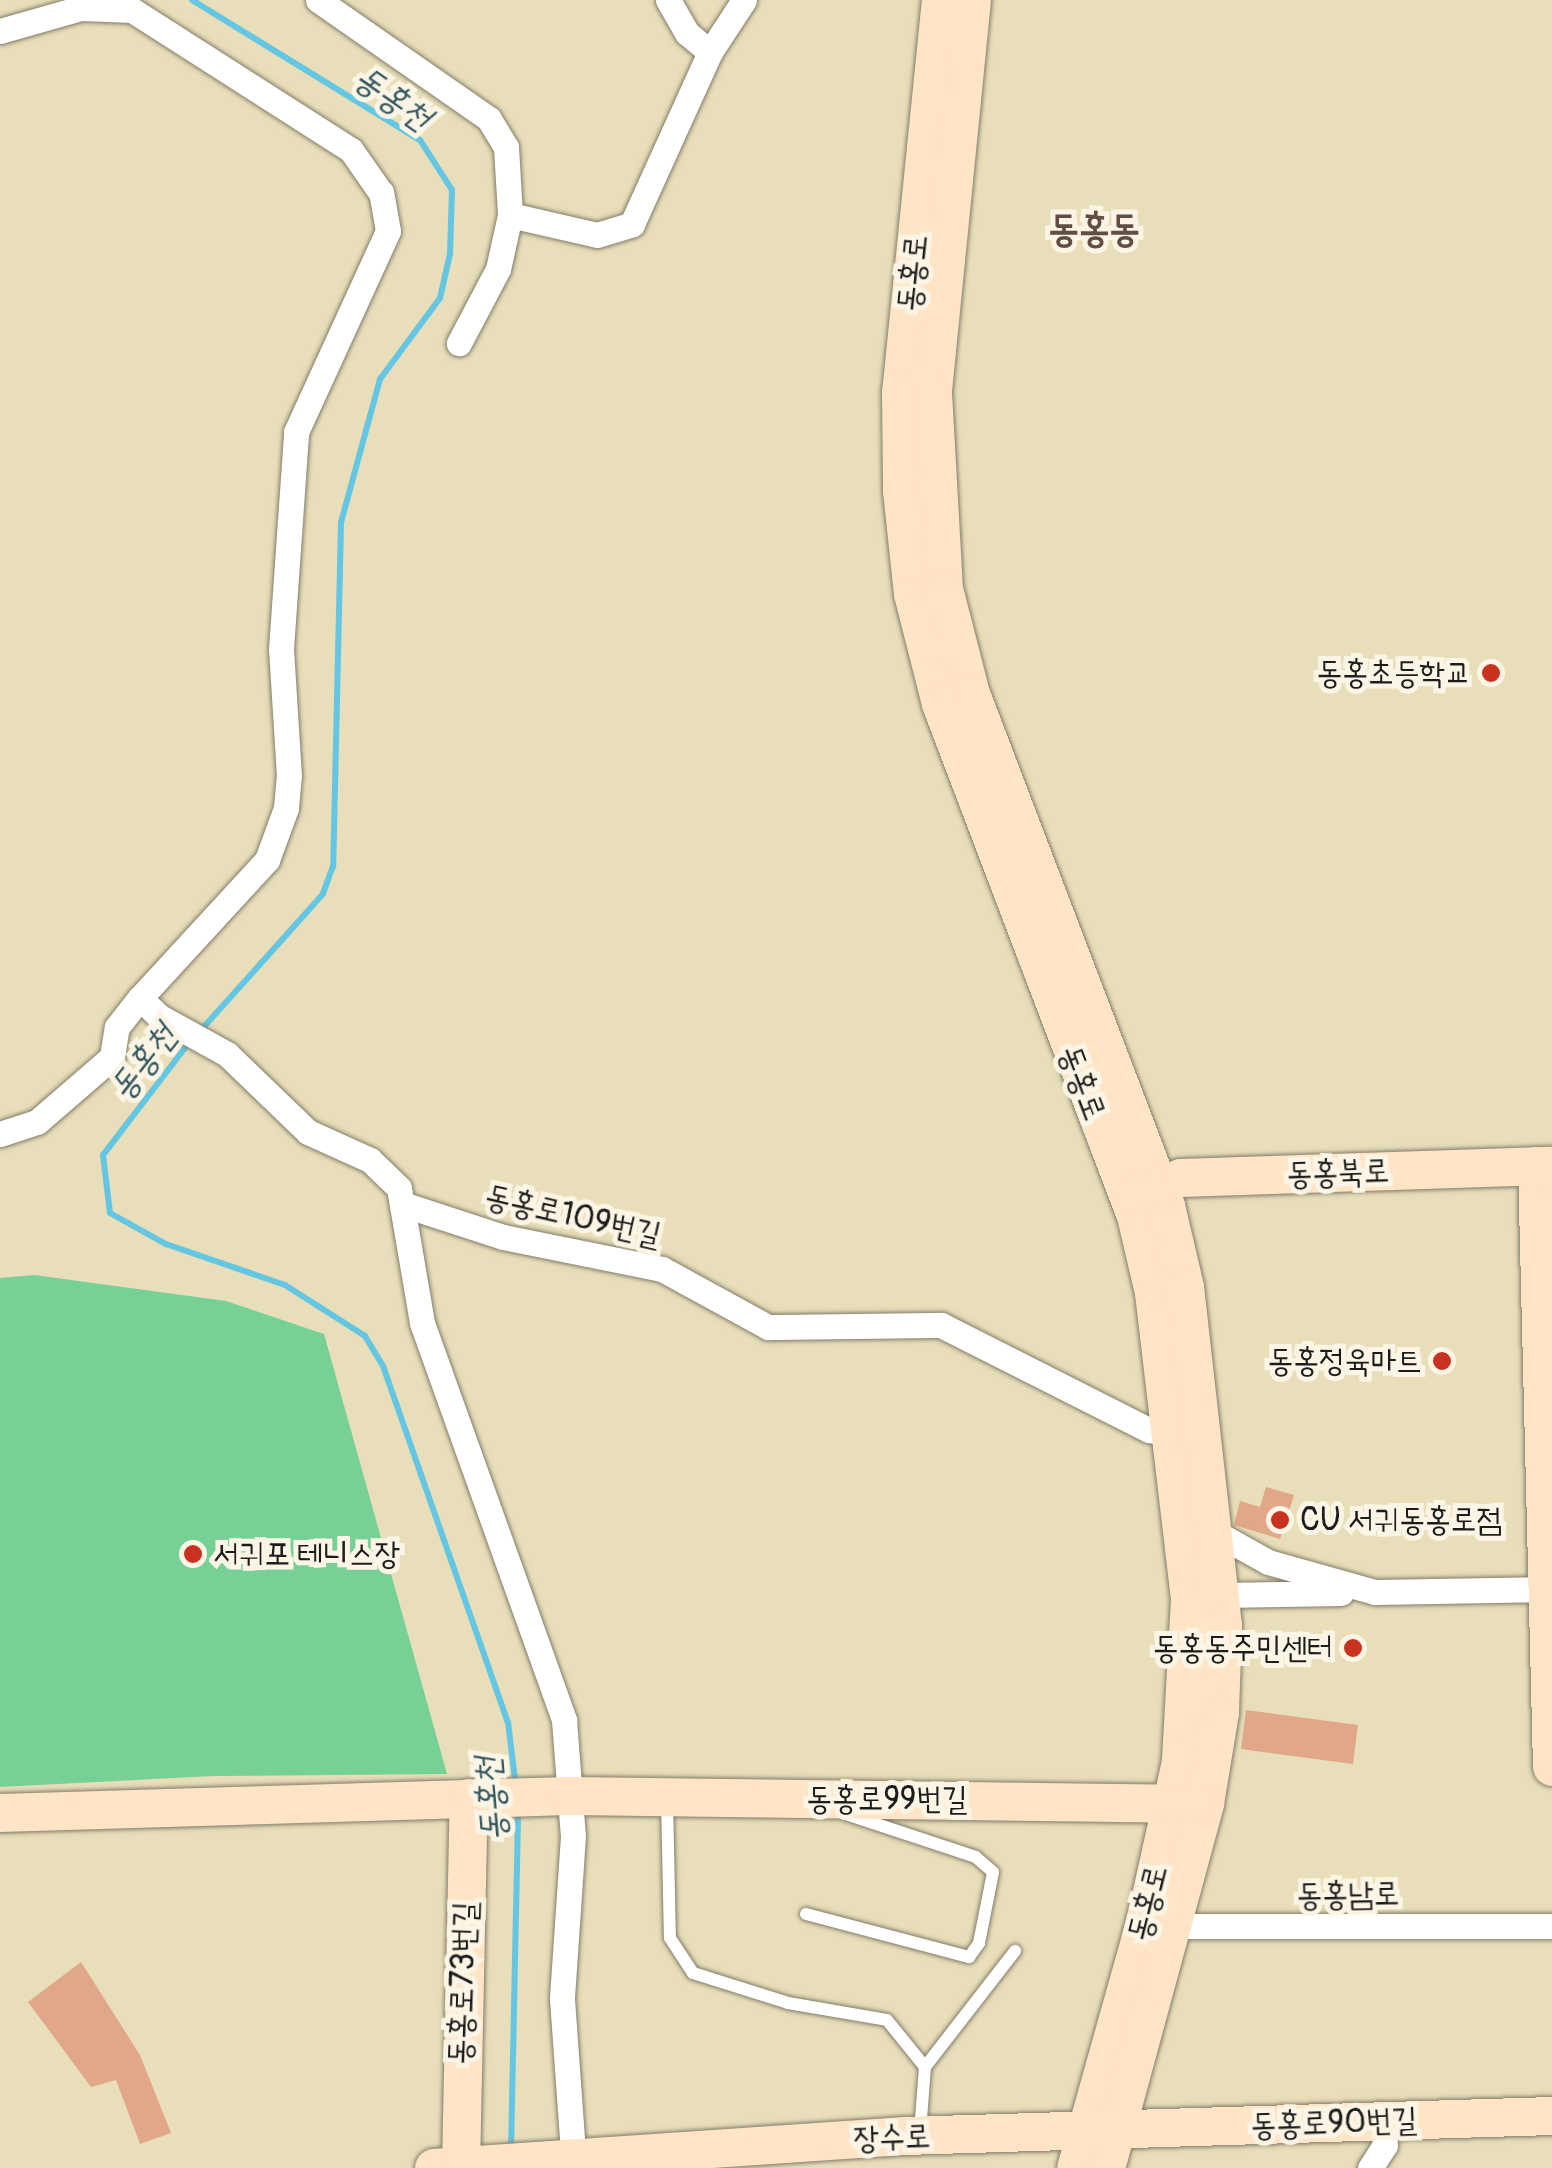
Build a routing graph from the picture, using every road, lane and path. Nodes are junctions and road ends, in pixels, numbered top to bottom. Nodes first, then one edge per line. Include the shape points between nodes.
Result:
1 (318, 0) edge
2 (668, 0) edge
3 (744, 0) edge
4 (940, 0) edge
5 (972, 0) edge
6 (136, 5) edge
7 (0, 30) edge
8 (710, 52) junction
9 (510, 215) junction
10 (459, 343) dead end
11 (140, 998) junction
12 (0, 1134) edge
13 (1544, 1166) edge
14 (1142, 1191) junction
15 (402, 1204) junction
16 (1170, 1433) junction
17 (1216, 1533) junction
18 (1548, 1589) edge
19 (1376, 1592) junction
20 (1221, 1595) junction
21 (1552, 1767) edge
22 (559, 1796) junction
23 (666, 1797) junction
24 (478, 1798) junction
25 (825, 1798) junction
26 (1189, 1803) junction
27 (0, 1813) edge
28 (806, 1914) dead end
29 (1160, 1926) junction
30 (1552, 1926) edge
31 (1014, 1951) dead end
32 (924, 2067) junction
33 (1552, 2116) edge
34 (1382, 2120) junction
35 (920, 2136) junction
36 (1096, 2150) edge
37 (565, 2162) edge
38 (459, 2166) edge
39 (1370, 2168) edge

1 - 9 street via 488,119 506,147
2 - 8 street via 687,33
3 - 8 street
4 - 14 main road, 동홍로 via 901,391 913,594 941,704
5 - 14 main road, 동홍로 via 933,393 944,589 972,694
6 - 7 street via 82,8
6 - 11 street via 351,150 381,193 388,231 296,432 282,648 286,808 252,883
8 - 9 street via 632,224 597,236
9 - 10 street via 498,269
11 - 12 street via 117,1028 112,1058 37,1122
11 - 15 street via 160,1017 227,1054 308,1132 370,1160 400,1188
13 - 14 main road, 동홍북로 via 1181,1178
13 - 18 main road
14 - 16 main road, 동홍로
14 - 17 main road, 동홍로 via 1185,1288
15 - 16 street, 동홍로109번길 via 503,1237 662,1269 768,1327 941,1325 1149,1430
15 - 22 street via 422,1324 564,1720
16 - 26 main road, 동홍로 via 1191,1627
17 - 19 street via 1268,1562
17 - 20 main road, 동홍로
18 - 19 street
18 - 21 main road
19 - 20 street
20 - 26 main road, 동홍로 via 1220,1713
22 - 23 main road, 동홍로99번길
22 - 24 main road, 동홍로99번길
22 - 37 street via 573,1836 562,1999
23 - 25 main road, 동홍로99번길
23 - 32 lane via 670,1938 693,1972 788,2003 887,2020
24 - 27 main road
24 - 38 main road, 동홍로73번길
25 - 26 main road, 동홍로99번길
25 - 28 lane via 834,1816 976,1857 993,1872 979,1943 970,1957
26 - 29 main road, 동홍로
29 - 30 street, 동홍남로
29 - 36 main road, 동홍로
31 - 32 lane
32 - 35 lane
33 - 34 main road, 동홍로90번길
34 - 36 main road, 동홍로90번길
34 - 39 street via 1384,2145
35 - 36 main road, 장수로
35 - 37 main road, 장수로
37 - 38 main road, 장수로

